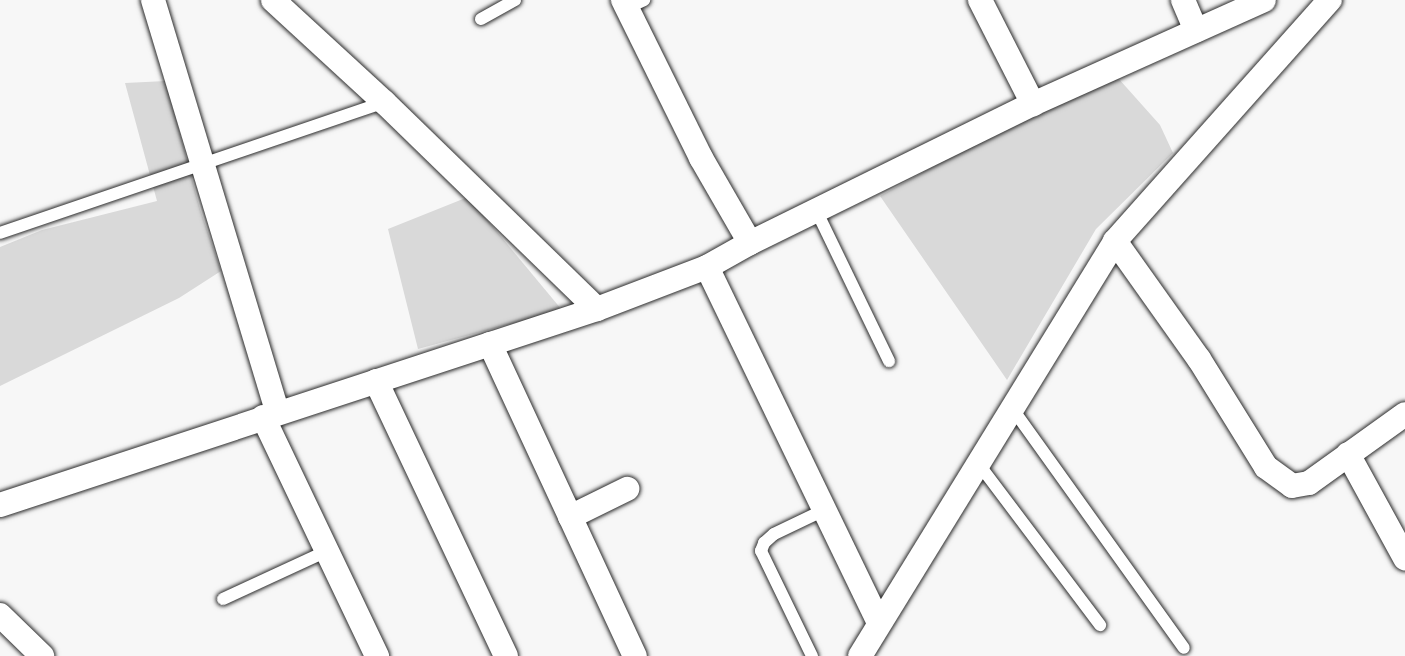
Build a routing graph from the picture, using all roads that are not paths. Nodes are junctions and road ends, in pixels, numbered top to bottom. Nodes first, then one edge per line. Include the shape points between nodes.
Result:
1 (153, 0) edge
2 (273, 0) edge
3 (515, 0) edge
4 (980, 0) edge
5 (1183, 0) edge
6 (1264, 0) edge
7 (1330, 0) edge
8 (632, 3) edge
9 (481, 19) dead end
10 (1196, 30) junction
11 (384, 102) junction
12 (1032, 104) junction
13 (201, 165) junction
14 (816, 210) junction
15 (0, 232) edge
16 (1115, 241) junction
17 (750, 243) junction
18 (707, 267) junction
19 (597, 309) junction
20 (490, 344) junction
21 (889, 361) dead end
22 (376, 381) junction
23 (1012, 408) junction
24 (1405, 414) edge
25 (270, 415) junction
26 (1348, 454) junction
27 (978, 463) junction
28 (627, 489) dead end
29 (0, 505) edge
30 (824, 510) junction
31 (570, 517) junction
32 (327, 551) junction
33 (1405, 558) edge
34 (223, 599) dead end
35 (0, 615) edge
36 (879, 623) junction
37 (1100, 625) dead end
38 (1184, 648) dead end
39 (42, 656) edge
40 (377, 656) edge
41 (506, 656) edge
42 (635, 656) edge
43 (812, 656) edge
44 (860, 656) edge

1 - 13 street
2 - 11 street
3 - 9 lane
4 - 12 street
5 - 10 street
6 - 10 street
7 - 16 street
8 - 17 street via 701,158
10 - 12 street
11 - 13 lane
11 - 19 street
12 - 14 street
13 - 15 lane
13 - 25 street
14 - 17 street
14 - 21 lane
16 - 23 street
16 - 26 street via 1199,359 1266,467 1292,486 1299,486
17 - 18 street
18 - 19 street
18 - 30 street
19 - 20 street
20 - 22 street
20 - 31 street
22 - 25 street
22 - 41 street
23 - 27 street
23 - 38 lane
24 - 26 street
25 - 29 street
25 - 32 street
26 - 33 street
27 - 36 street
27 - 37 lane
28 - 31 street
30 - 36 street
30 - 43 lane via 774,534 761,550
31 - 42 street
32 - 34 lane
32 - 40 street
35 - 39 street
36 - 44 street

